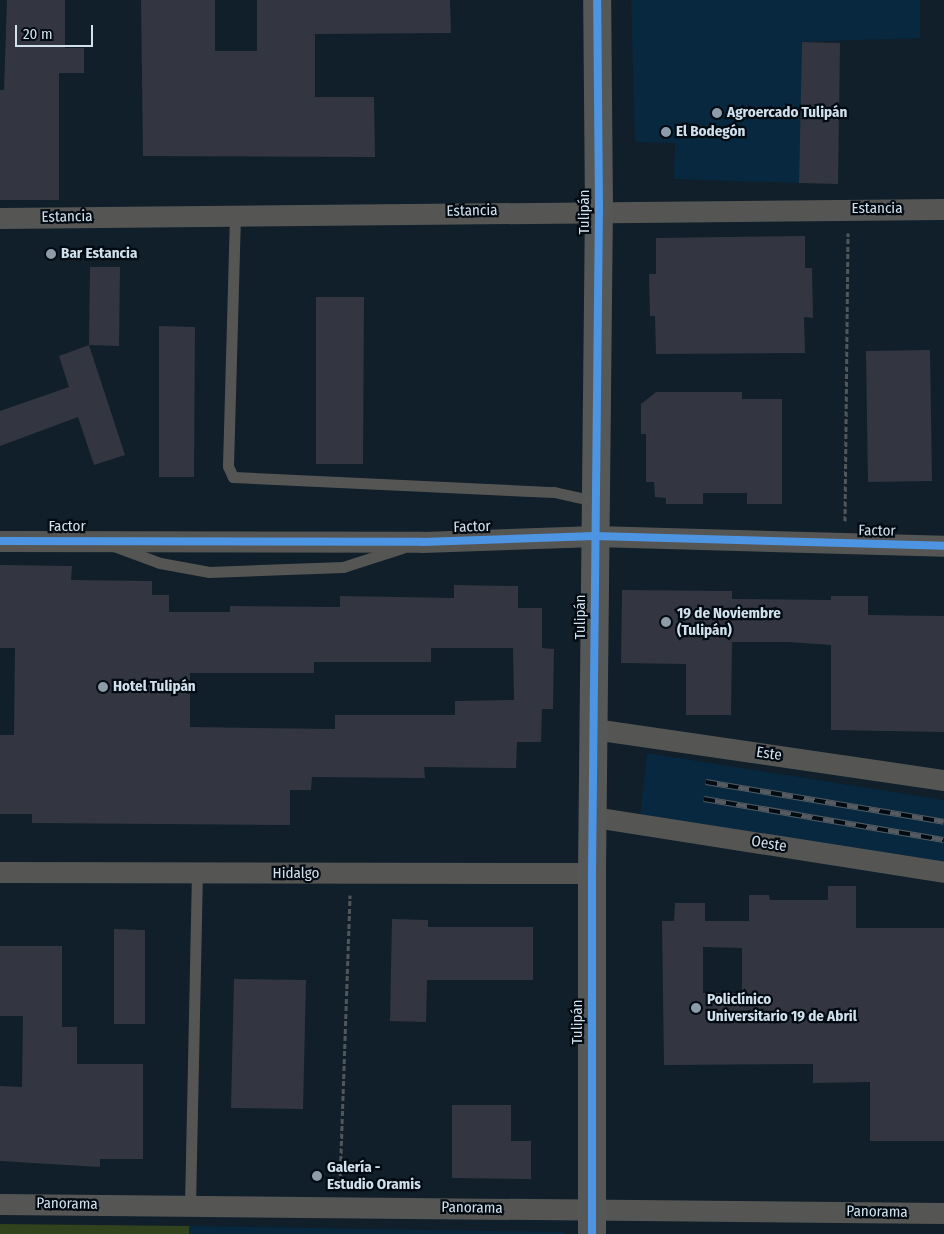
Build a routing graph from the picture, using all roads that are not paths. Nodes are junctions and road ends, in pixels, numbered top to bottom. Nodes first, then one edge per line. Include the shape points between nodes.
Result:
1 (597, 0) edge
2 (944, 208) edge
3 (599, 210) junction
4 (235, 215) junction
5 (0, 218) edge
6 (595, 501) junction
7 (595, 536) junction
8 (0, 541) edge
9 (101, 542) junction
10 (422, 542) junction
11 (944, 546) edge
12 (594, 729) junction
13 (944, 780) edge
14 (594, 817) junction
15 (0, 872) edge
16 (944, 872) edge
17 (592, 873) junction
18 (197, 874) junction
19 (0, 1204) edge
20 (190, 1206) junction
21 (944, 1212) edge
22 (592, 1222) edge

1 - 3 street, Tulipán
2 - 3 street, Estancia
3 - 4 street, Estancia
3 - 6 street, Tulipán
4 - 5 street, Estancia
4 - 6 lane via 228,466 233,477 554,492
6 - 7 street, Tulipán
7 - 10 street, Factor
7 - 11 street, Factor
7 - 12 street, Tulipán
8 - 9 street, Factor
9 - 10 street, Factor
9 - 10 lane via 160,564 209,572 343,566
12 - 13 street, Este
12 - 14 street, Tulipán
14 - 16 street, Oeste
14 - 17 street, Tulipán
15 - 18 street, Hidalgo
17 - 18 street, Hidalgo
17 - 22 street, Tulipán
18 - 20 lane
19 - 20 street, Panorama
20 - 22 street, Panorama via 339,1206
21 - 22 street, Panorama

